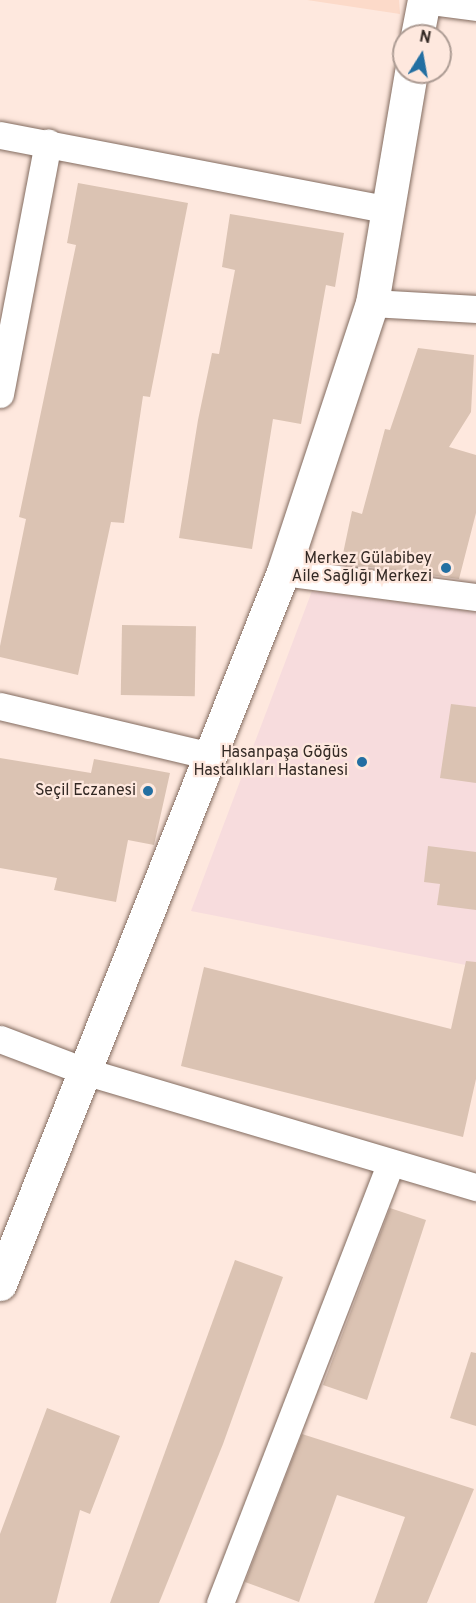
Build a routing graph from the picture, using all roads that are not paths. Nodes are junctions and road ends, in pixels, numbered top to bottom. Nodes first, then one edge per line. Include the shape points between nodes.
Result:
1 (424, 0) edge
2 (476, 7) edge
3 (419, 24) edge
4 (409, 84) edge
5 (0, 135) edge
6 (48, 143) junction
7 (386, 209) junction
8 (372, 303) junction
9 (476, 309) edge
10 (0, 394) edge
11 (283, 572) junction
12 (476, 597) edge
13 (0, 706) edge
14 (212, 756) junction
15 (0, 1040) edge
16 (87, 1072) junction
17 (390, 1165) junction
18 (476, 1187) edge
19 (0, 1284) edge
20 (220, 1603) edge

1 - 2 street
1 - 3 street
4 - 7 street
5 - 6 street
6 - 7 street
6 - 10 street
7 - 8 street
8 - 9 street
8 - 11 street
11 - 12 street
11 - 14 street
13 - 14 street
14 - 16 street
15 - 16 street
16 - 17 street
16 - 19 street
17 - 18 street
17 - 20 street

